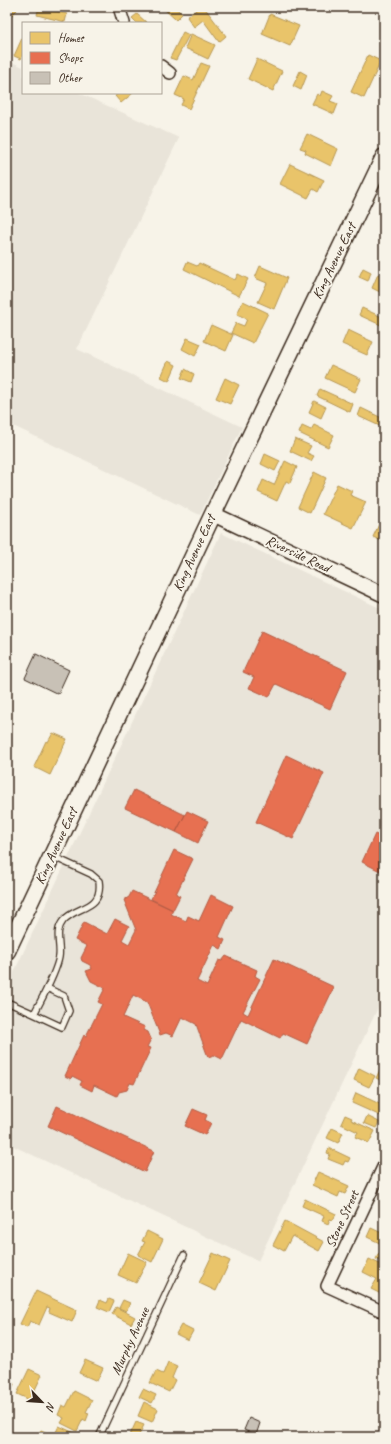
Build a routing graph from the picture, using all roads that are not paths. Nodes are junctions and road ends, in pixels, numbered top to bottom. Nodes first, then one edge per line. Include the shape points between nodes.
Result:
1 (119, 7) edge
2 (124, 22) edge
3 (162, 67) edge
4 (170, 73) dead end
5 (384, 157) edge
6 (213, 514) junction
7 (384, 595) edge
8 (52, 856) junction
9 (7, 951) edge
10 (47, 988) junction
11 (7, 1002) edge
12 (34, 1014) junction
13 (384, 1165) edge
14 (184, 1255) dead end
15 (384, 1312) edge
16 (99, 1437) edge

1 - 2 street
3 - 4 street
5 - 6 main road, King Avenue East
6 - 7 street, Riverside Road
6 - 8 main road, King Avenue East
8 - 9 main road, King Avenue East
8 - 10 lane via 91,874 99,881 100,889 91,905 71,914 63,921 58,936 59,957
10 - 12 lane
10 - 12 lane via 64,996 70,1011 62,1027
11 - 12 lane
13 - 15 street, Stone Street via 327,1286
14 - 16 lane, Murphy Avenue

